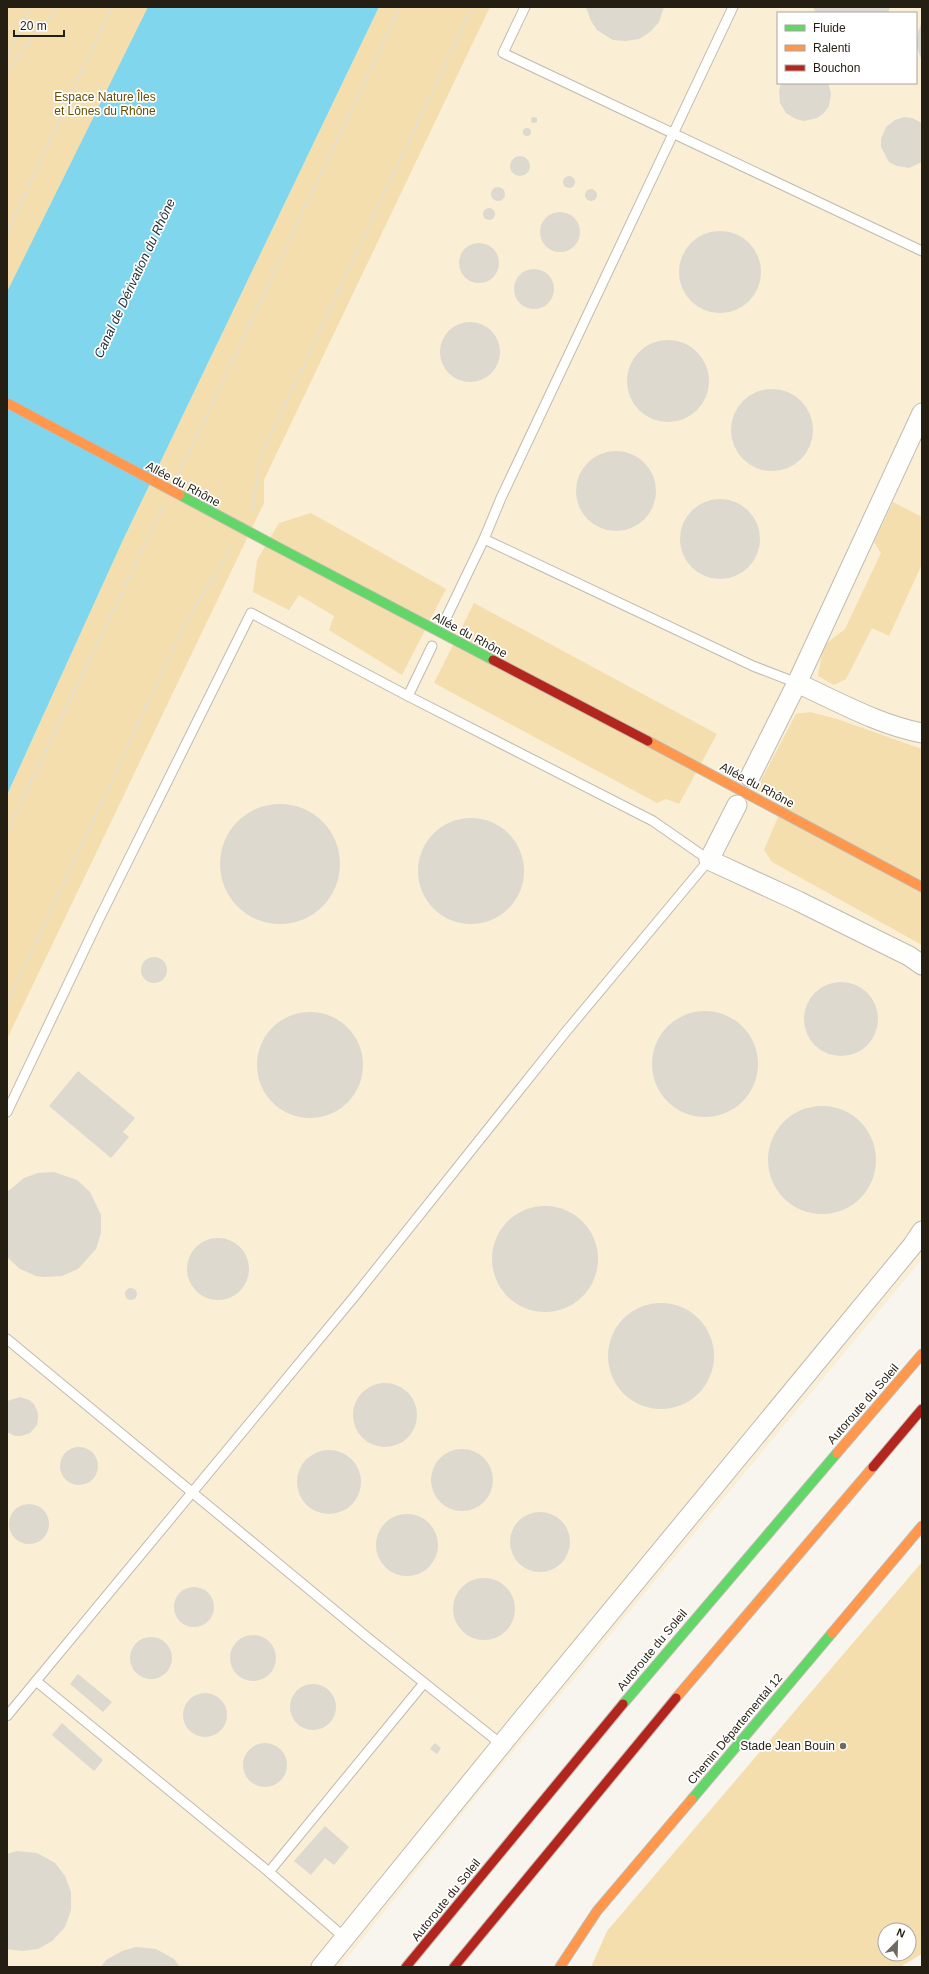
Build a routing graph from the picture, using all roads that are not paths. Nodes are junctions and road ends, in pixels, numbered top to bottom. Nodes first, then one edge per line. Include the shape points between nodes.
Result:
1 (525, 7) edge
2 (733, 7) edge
3 (673, 134) junction
4 (922, 251) edge
5 (7, 403) edge
6 (922, 413) edge
7 (484, 539) junction
8 (446, 618) dead end
9 (432, 646) dead end
10 (797, 683) junction
11 (408, 696) junction
12 (922, 733) edge
13 (750, 777) dead end
14 (737, 804) dead end
15 (709, 860) junction
16 (922, 887) edge
17 (922, 965) edge
18 (7, 1112) edge
19 (922, 1231) edge
20 (10, 1342) edge
21 (7, 1352) edge
22 (922, 1354) edge
23 (922, 1409) edge
24 (192, 1492) junction
25 (922, 1526) edge
26 (36, 1681) junction
27 (424, 1683) junction
28 (7, 1716) edge
29 (501, 1744) junction
30 (268, 1872) junction
31 (345, 1938) junction
32 (570, 1951) junction
33 (321, 1967) edge
34 (406, 1967) edge
35 (454, 1967) edge
36 (560, 1967) edge
37 (566, 1967) edge

1 - 3 lane via 503,53
2 - 3 lane
3 - 4 lane
3 - 7 lane
5 - 16 main road, Allée du Rhône, bridge
6 - 10 street
7 - 8 lane
7 - 10 lane via 753,666
9 - 11 lane
10 - 12 street via 872,717
10 - 13 street
11 - 15 lane via 653,821
11 - 18 lane via 251,613 100,917
14 - 15 street
15 - 17 street via 798,901 909,956
15 - 24 lane via 564,1034 354,1296
19 - 29 street via 711,1492
20 - 21 lane
20 - 24 lane
22 - 34 main road, Autoroute du Soleil via 612,1716
23 - 35 main road via 639,1741
24 - 26 lane
24 - 27 lane
25 - 32 main road, Chemin Départemental 12 via 597,1911
26 - 28 lane
26 - 30 lane
27 - 29 lane
27 - 30 lane
29 - 31 street
30 - 31 lane
31 - 33 street
32 - 36 main road, Chemin Départemental 12
32 - 37 main road, Chemin Départemental 12

